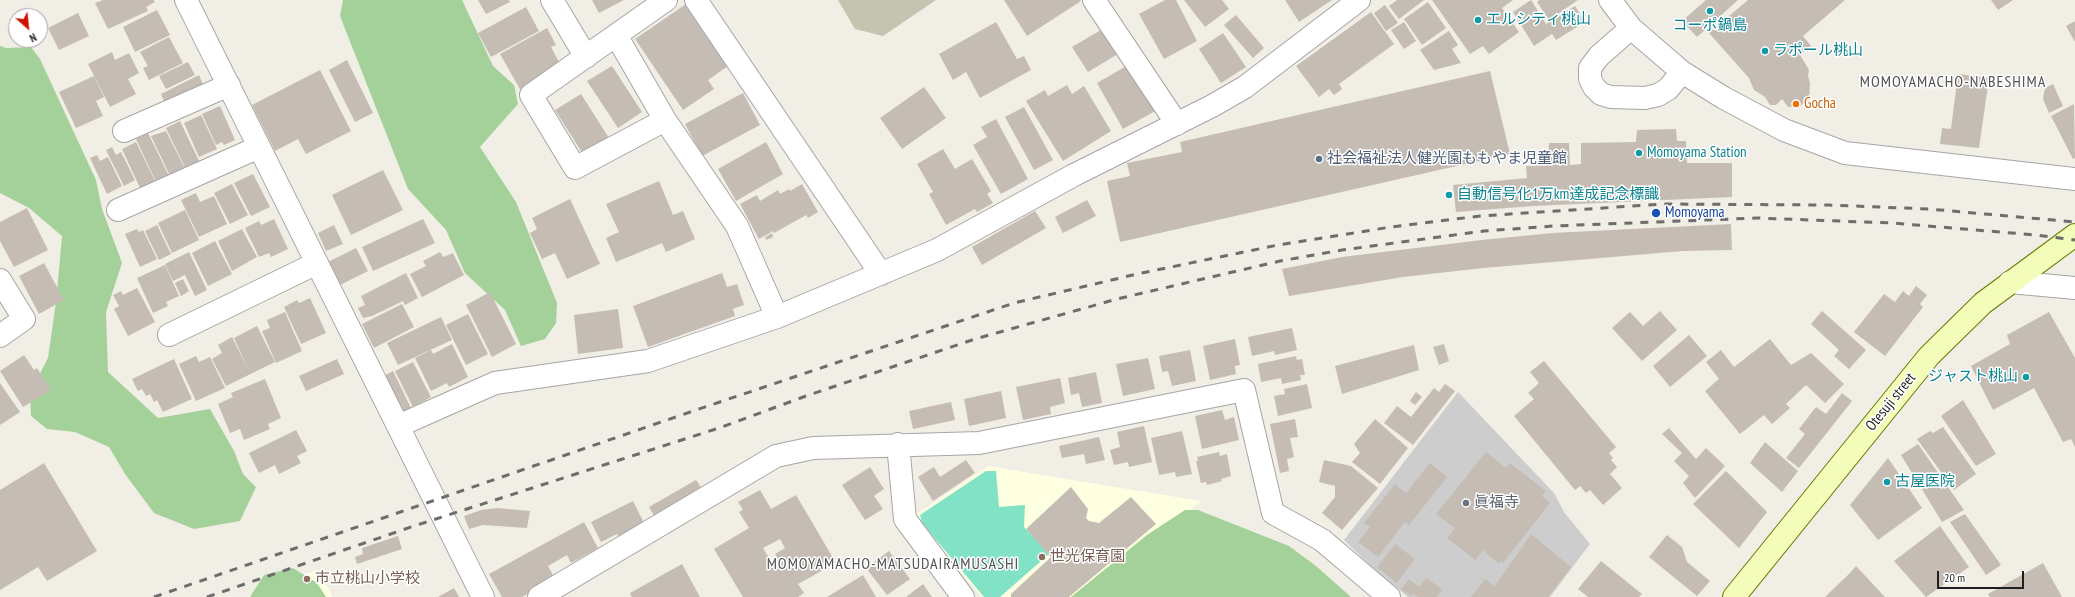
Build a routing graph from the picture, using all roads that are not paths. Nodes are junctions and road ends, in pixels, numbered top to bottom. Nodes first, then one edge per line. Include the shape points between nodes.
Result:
1 (186, 0) edge
2 (552, 0) edge
3 (666, 0) edge
4 (696, 0) edge
5 (1094, 0) edge
6 (1359, 0) edge
7 (1610, 0) edge
8 (1631, 28) junction
9 (616, 35) junction
10 (586, 57) junction
11 (1682, 72) junction
12 (229, 85) junction
13 (665, 120) junction
14 (1177, 124) junction
15 (124, 131) dead end
16 (259, 147) junction
17 (2075, 178) edge
18 (118, 210) dead end
19 (2075, 235) edge
20 (317, 263) junction
21 (881, 274) junction
22 (0, 280) edge
23 (2010, 282) junction
24 (2075, 288) edge
25 (777, 317) junction
26 (169, 335) dead end
27 (0, 336) edge
28 (398, 426) junction
29 (898, 444) junction
30 (483, 597) edge
31 (539, 597) edge
32 (963, 597) edge
33 (1389, 597) edge
34 (1734, 597) edge

1 - 12 street
2 - 10 street
3 - 9 street
4 - 21 street
5 - 14 street
6 - 14 street via 1245,87
7 - 8 street
8 - 11 street
8 - 11 street via 1598,56 1590,68 1590,79 1601,94 1611,97 1645,98 1658,95 1668,89
9 - 10 street
9 - 13 street
10 - 13 street via 531,95 575,168
11 - 17 street via 1784,130 1845,153
12 - 15 street
12 - 16 street
13 - 25 street via 737,226
14 - 21 street via 1074,175 937,250
16 - 18 street
16 - 20 street
19 - 23 street, Otesuji street
20 - 26 street
20 - 28 street
21 - 25 street
22 - 27 street via 24,319
23 - 24 street
23 - 34 street, Otesuji street via 1983,303 1929,356
25 - 28 street via 648,361 495,383
28 - 30 street
29 - 31 street via 813,448 776,456
29 - 32 street via 905,519
29 - 33 street via 979,443 1244,390 1273,513 1322,540

